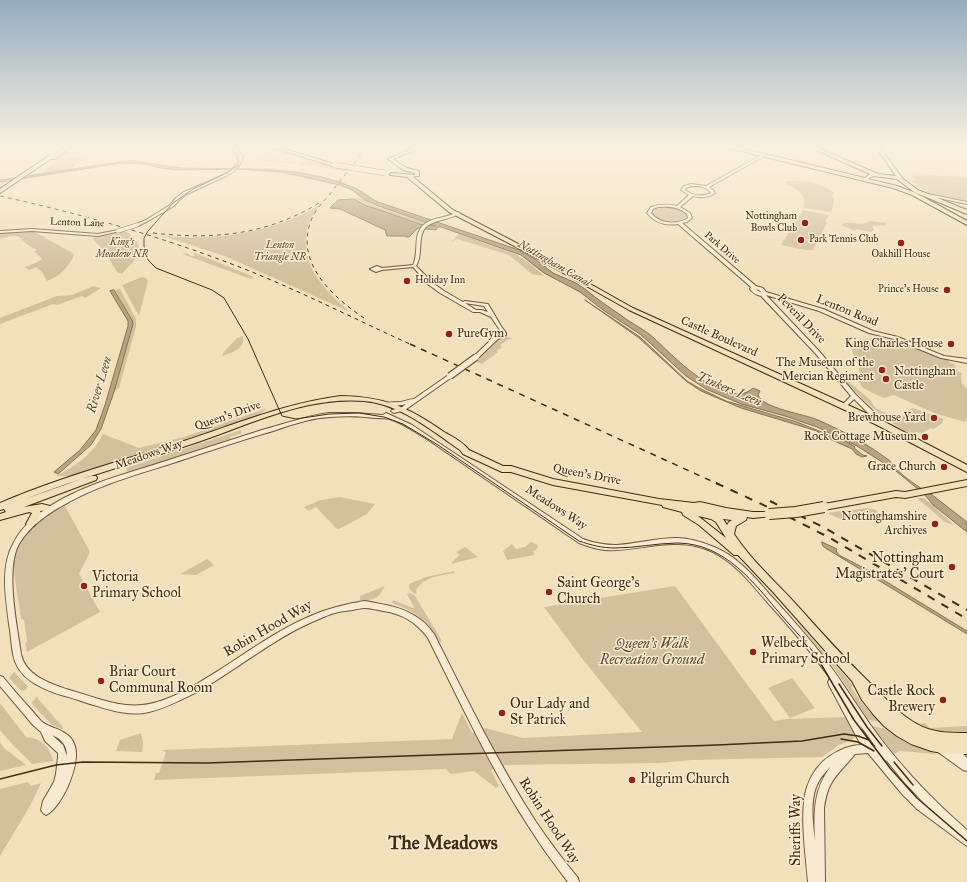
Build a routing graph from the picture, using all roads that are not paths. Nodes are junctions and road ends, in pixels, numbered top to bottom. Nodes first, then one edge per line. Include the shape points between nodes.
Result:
1 (198, 187) edge
2 (424, 187) edge
3 (685, 187) edge
4 (706, 187) edge
5 (895, 187) edge
6 (904, 187) edge
7 (910, 187) edge
8 (922, 193) junction
9 (914, 194) junction
10 (692, 195) junction
11 (967, 203) edge
12 (445, 206) junction
13 (678, 207) junction
14 (451, 211) junction
15 (967, 212) edge
16 (458, 214) junction
17 (441, 218) junction
18 (679, 222) junction
19 (967, 223) edge
20 (0, 232) edge
21 (419, 266) junction
22 (381, 269) dead end
23 (754, 287) joint
24 (764, 294) junction
25 (473, 306) junction
26 (487, 308) junction
27 (481, 311) junction
28 (492, 316) junction
29 (967, 361) edge
30 (429, 391) junction
31 (854, 396) junction
32 (412, 403) junction
33 (844, 406) junction
34 (399, 411) junction
35 (414, 415) junction
36 (422, 421) junction
37 (878, 422) junction
38 (967, 469) edge
39 (113, 471) junction
40 (966, 483) edge
41 (46, 489) junction
42 (905, 495) junction
43 (659, 502) junction
44 (694, 506) junction
45 (824, 506) junction
46 (0, 507) edge
47 (51, 507) junction
48 (30, 509) junction
49 (679, 509) junction
50 (726, 511) junction
51 (0, 512) edge
52 (753, 515) junction
53 (715, 516) junction
54 (0, 517) edge
55 (743, 518) junction
56 (32, 524) junction
57 (725, 537) junction
58 (823, 663) junction
59 (854, 676) junction
60 (0, 680) edge
61 (928, 736) junction
62 (967, 739) edge
63 (937, 747) junction
64 (869, 749) junction
65 (949, 749) junction
66 (852, 751) junction
67 (965, 751) edge
68 (891, 759) junction
69 (967, 767) edge
70 (55, 796) dead end
71 (967, 836) edge
72 (967, 841) edge
73 (574, 882) edge
74 (812, 882) edge
75 (820, 882) edge

1 - 20 street, Lenton Lane, bridge via 152,219 118,231 98,235 27,230
2 - 12 main road, Castle Boulevard
3 - 10 street via 685,192
4 - 10 street via 712,190 712,194
5 - 9 main road
6 - 9 main road
7 - 8 main road
8 - 11 street
8 - 15 main road
9 - 19 main road
10 - 13 street
12 - 14 main road, Castle Boulevard
12 - 16 main road, Castle Boulevard
13 - 18 street via 687,211 690,216 688,220
13 - 18 street via 658,206 652,208 649,213 657,220
14 - 16 main road, Castle Boulevard
14 - 17 street
16 - 17 street
16 - 33 main road, Castle Boulevard via 653,320
17 - 21 street via 422,230 417,249
18 - 23 street, Park Drive
21 - 22 street
21 - 25 street via 425,278 437,288
23 - 24 street, Lenton Road via 761,289
24 - 29 street, Lenton Road via 821,310 871,332 896,338 943,357
24 - 31 street, Peveril Drive
25 - 26 street via 484,304
25 - 27 street via 475,311
26 - 27 street
26 - 28 street
27 - 28 street
28 - 30 street, bridge via 498,334 476,356
30 - 32 street
30 - 34 street
31 - 33 street
31 - 37 street, Peveril Drive
32 - 34 street
32 - 35 street
33 - 37 main road, Castle Boulevard
34 - 35 main road, Queen's Drive
34 - 36 main road, Queen's Drive
34 - 39 main road, Queen's Drive via 351,404 310,408
34 - 41 main road, Queen's Drive via 388,404 372,400 333,400 308,404 267,415
34 - 47 street, Meadows Way via 330,411 300,416 91,489
34 - 58 street, Meadows Way via 410,426 581,541 596,546 618,548 681,541 720,553 748,574
35 - 36 main road, Queen's Drive
36 - 43 main road, Queen's Drive via 468,453 502,469 553,482
37 - 38 main road, Castle Boulevard
39 - 41 main road, Queen's Drive
39 - 51 main road, Queen's Drive
40 - 42 main road
41 - 46 main road, Queen's Drive
42 - 45 main road via 896,494
42 - 45 main road via 903,498 888,502
43 - 44 main road, Queen's Drive
43 - 49 main road, Queen's Drive
44 - 50 main road, Queen's Drive
44 - 53 main road
45 - 52 main road, bridge via 796,512
47 - 48 main road
47 - 56 street, Robin Hood Way
48 - 54 main road
48 - 56 main road via 37,513
49 - 53 main road, Queen's Drive
49 - 57 main road
50 - 52 main road, Queen's Drive
50 - 53 main road
52 - 55 main road
53 - 55 main road, Queen's Drive
53 - 57 main road
55 - 57 main road via 732,524
56 - 73 street, Robin Hood Way via 14,545 9,568 18,661 30,676 44,684 115,708 140,710 180,697 286,632 337,609 353,605 379,605 412,617 431,636 514,795 546,846
57 - 59 main road via 730,547 742,554 776,589
58 - 64 street, Meadows Way
58 - 68 street, Meadows Way
59 - 61 main road via 897,718 913,730
59 - 63 main road via 886,720 911,739
60 - 70 street via 44,729 48,738 60,748 63,757
61 - 62 main road
61 - 65 street
63 - 65 main road
63 - 69 street
64 - 66 street, Sheriffs Way
64 - 68 street, Meadows Way
64 - 72 street, Meadows Way via 920,806
65 - 67 main road
66 - 74 street, Sheriffs Way via 843,753 824,766 811,787 809,796
66 - 75 street, Sheriffs Way via 826,781 820,800
67 - 69 street
68 - 71 street, Meadows Way via 930,804

